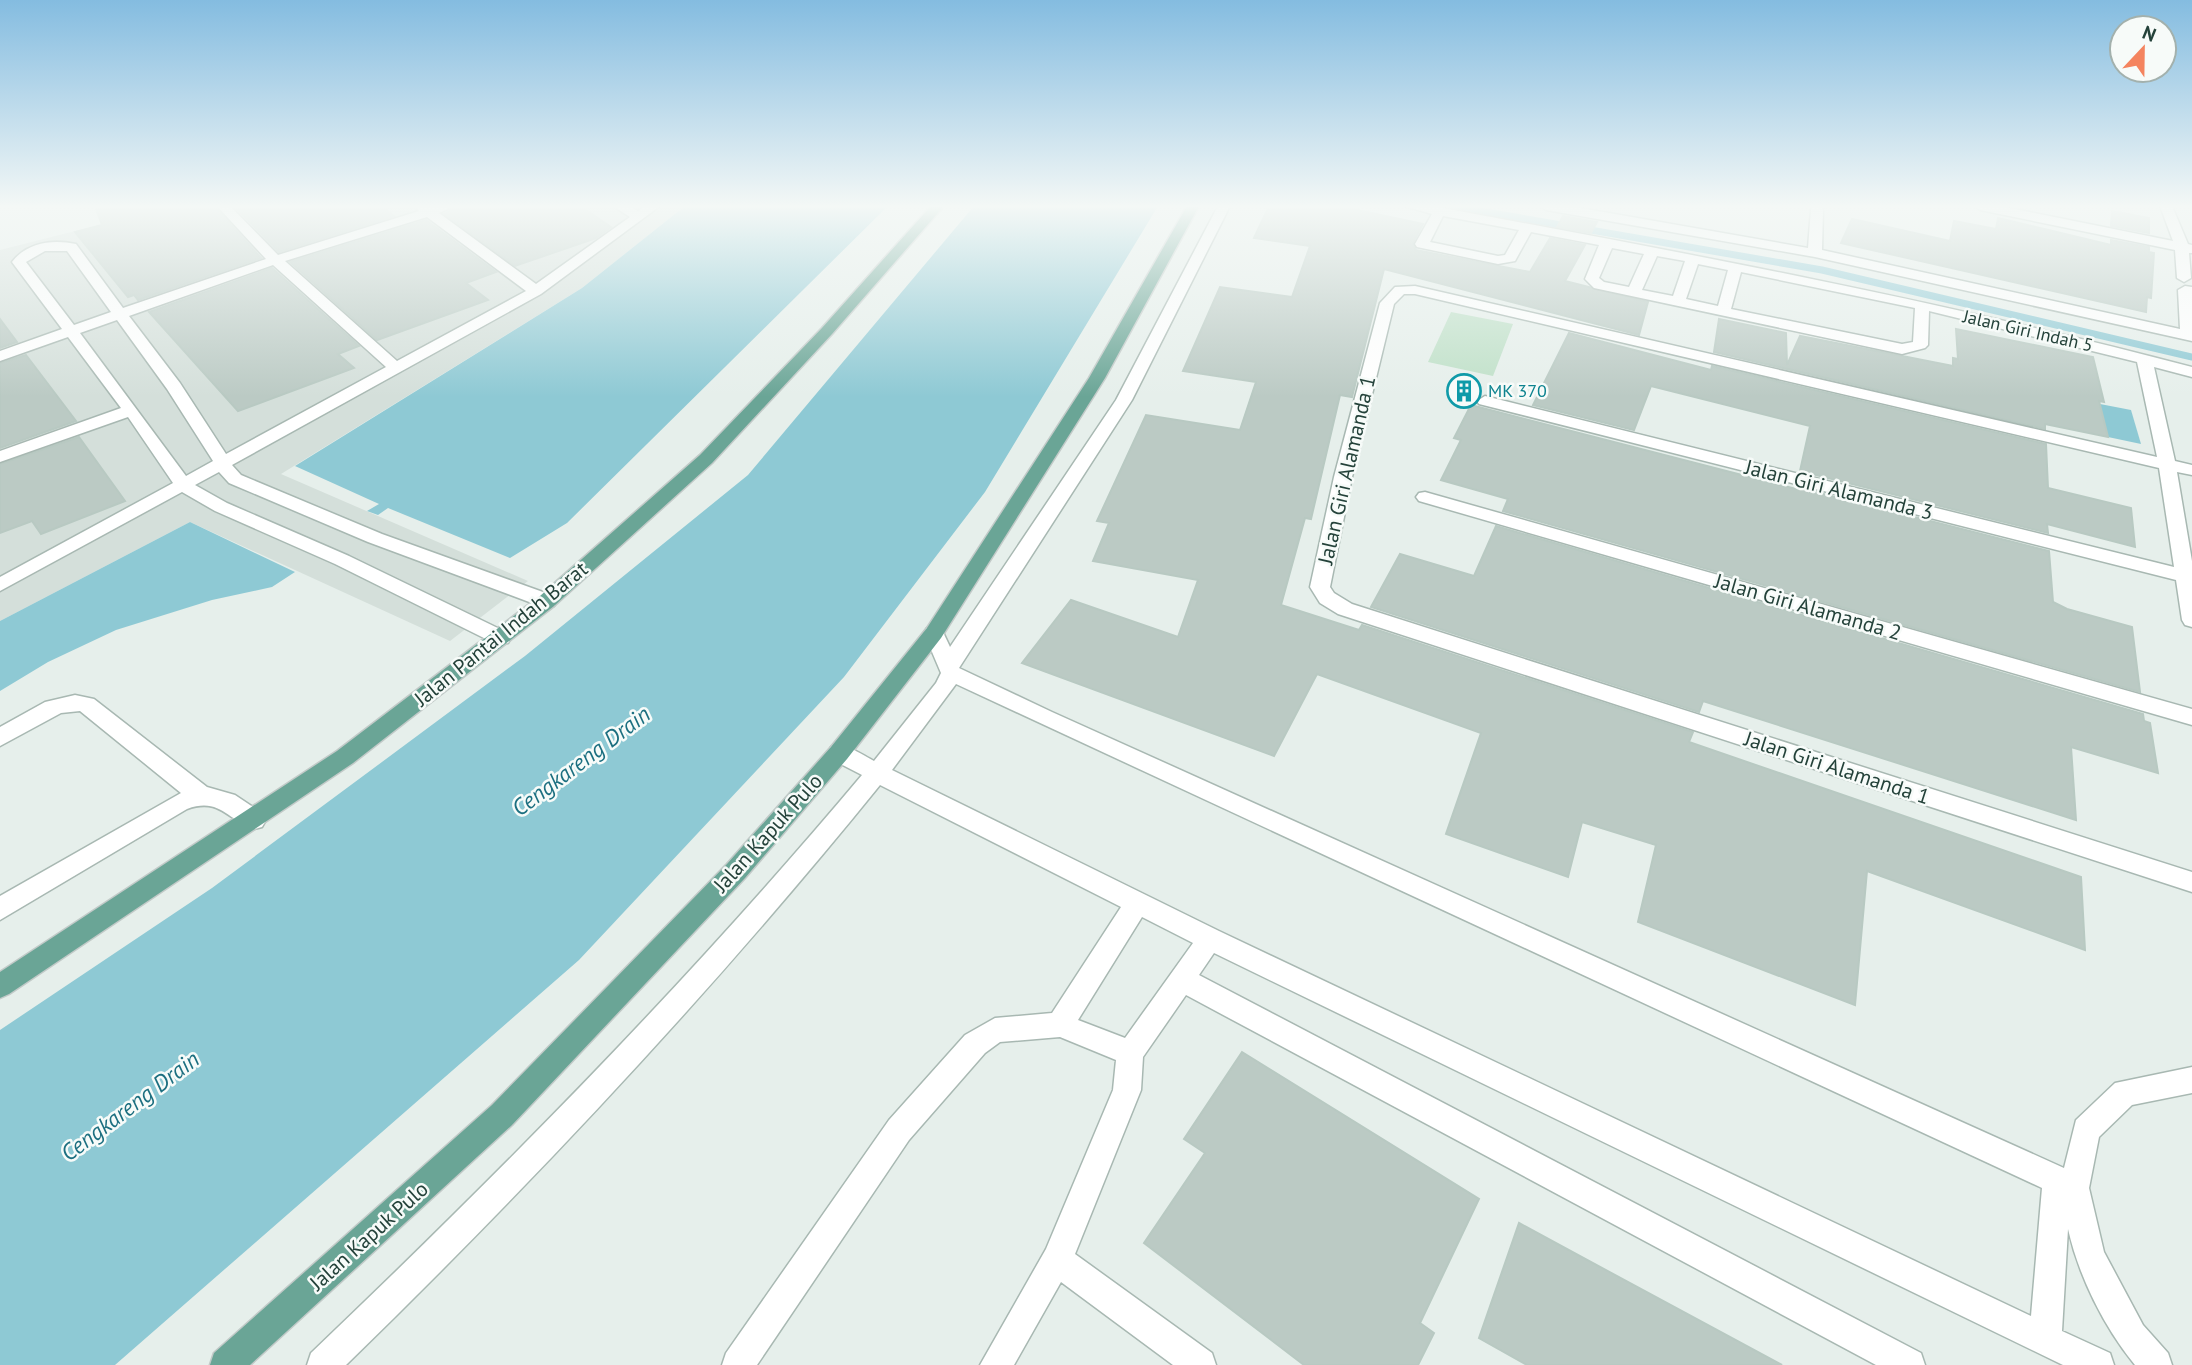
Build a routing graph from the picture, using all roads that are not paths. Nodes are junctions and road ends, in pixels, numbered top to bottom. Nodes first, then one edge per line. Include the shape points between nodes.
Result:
1 (25, 270) edge
2 (87, 270) edge
3 (248, 270) edge
4 (286, 270) edge
5 (507, 270) edge
6 (566, 270) edge
7 (881, 270) edge
8 (1157, 270) edge
9 (1191, 270) edge
10 (1597, 270) edge
11 (1644, 270) edge
12 (1689, 270) edge
13 (1736, 270) edge
14 (1750, 270) edge
15 (1890, 270) edge
16 (2188, 284) edge
17 (536, 291) junction
18 (1634, 292) junction
19 (1678, 302) junction
20 (1922, 306) junction
21 (1723, 312) junction
22 (119, 316) junction
23 (70, 332) junction
24 (2190, 336) edge
25 (0, 356) edge
26 (2144, 359) junction
27 (396, 368) junction
28 (2192, 372) edge
29 (1485, 401) dead end
30 (131, 410) junction
31 (0, 457) edge
32 (223, 464) junction
33 (2167, 464) junction
34 (2192, 470) edge
35 (184, 486) junction
36 (1425, 496) dead end
37 (2188, 577) edge
38 (0, 585) edge
39 (547, 601) junction
40 (2192, 620) edge
41 (934, 633) junction
42 (500, 638) junction
43 (950, 668) junction
44 (2192, 717) edge
45 (0, 738) edge
46 (839, 752) junction
47 (879, 774) junction
48 (199, 794) junction
49 (254, 820) junction
50 (2192, 882) edge
51 (1137, 903) junction
52 (0, 909) edge
53 (1210, 939) junction
54 (1181, 979) junction
55 (0, 986) edge
56 (1060, 1025) junction
57 (1130, 1054) junction
58 (2192, 1080) edge
59 (2066, 1184) junction
60 (1057, 1260) junction
61 (2045, 1338) junction
62 (226, 1365) edge
63 (323, 1365) edge
64 (738, 1365) edge
65 (996, 1365) edge
66 (1200, 1365) edge
67 (1909, 1365) edge
68 (2098, 1365) edge
69 (2157, 1365) edge

1 - 23 street
2 - 22 street
3 - 22 street
4 - 27 street
5 - 17 street
6 - 17 street
7 - 39 main road, Jalan Pantai Indah Barat via 706,459
8 - 41 main road, Jalan Kapuk Pulo via 1097,378
9 - 43 street, Jalan Kapuk Pulo via 1124,400
10 - 18 street via 1592,282
11 - 18 street
12 - 19 street
13 - 21 street
14 - 20 street, Jalan Giri Indah 5
15 - 24 street
16 - 24 street
17 - 27 street
18 - 19 street
19 - 21 street
20 - 21 street via 1920,345 1902,349
20 - 26 street, Jalan Giri Indah 5
22 - 23 street
22 - 32 street via 181,395
23 - 25 street
23 - 30 street
26 - 28 street, Jalan Giri Indah 5
26 - 33 street
27 - 32 street
29 - 37 street, Jalan Giri Alamanda 3
30 - 31 street
30 - 35 street
32 - 35 street
32 - 39 street via 229,475 256,489 446,566
33 - 34 street, Jalan Giri Alamanda 1
33 - 37 street
33 - 50 street, Jalan Giri Alamanda 1 via 1400,290 1387,303 1320,587 1345,610
35 - 38 street
35 - 42 street via 221,508 342,560
36 - 44 street, Jalan Giri Alamanda 2
37 - 40 street
39 - 42 main road, Jalan Pantai Indah Barat
41 - 43 street
41 - 46 main road, Jalan Kapuk Pulo
42 - 49 main road, Jalan Pantai Indah Barat
43 - 47 street, Jalan Kapuk Pulo via 944,687
43 - 59 street via 1044,718
45 - 48 street via 55,708 78,701
46 - 47 street
46 - 62 main road, Jalan Kapuk Pulo via 736,871 502,1115
47 - 51 street
47 - 63 street, Jalan Kapuk Pulo via 780,892 610,1080
48 - 49 street via 222,798
48 - 52 street
49 - 55 main road, Jalan Pantai Indah Barat
51 - 53 street
51 - 56 street
53 - 54 street
53 - 61 street
54 - 57 street
54 - 67 street
56 - 57 street
56 - 64 street via 995,1030 975,1044 899,1130
57 - 60 street via 1127,1090
58 - 59 street via 2125,1093 2086,1130
59 - 61 street
59 - 69 street via 2090,1257 2132,1336
60 - 65 street
60 - 66 street
61 - 68 street

